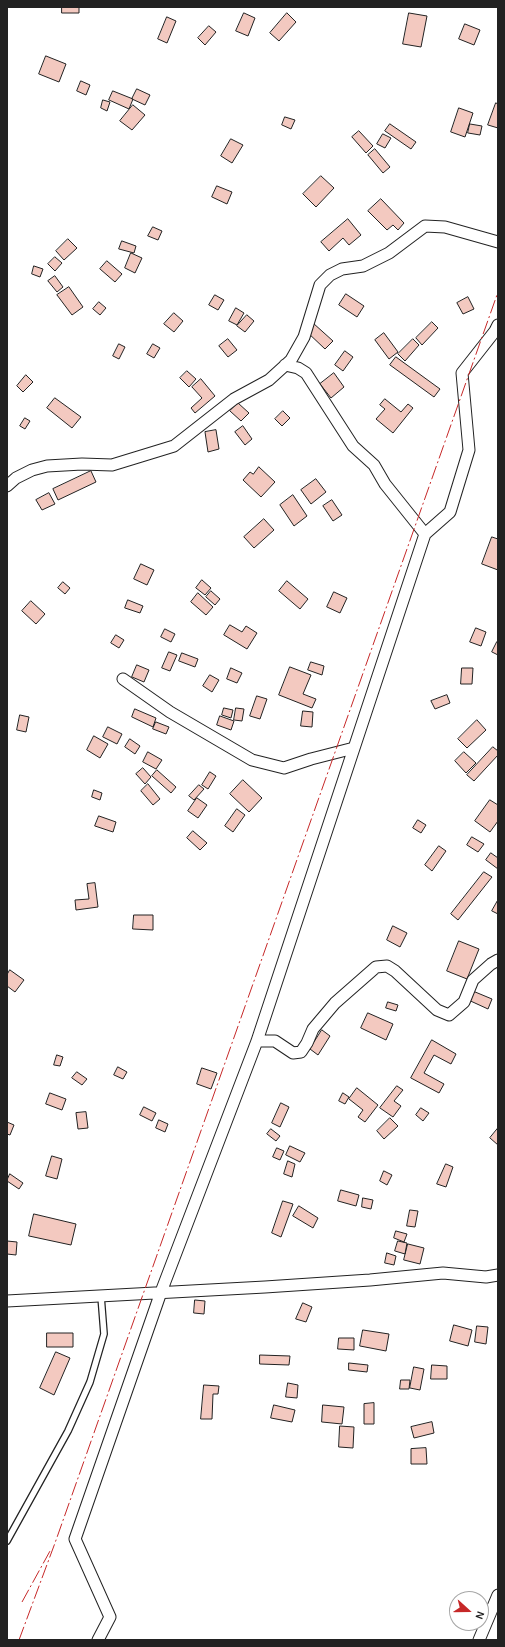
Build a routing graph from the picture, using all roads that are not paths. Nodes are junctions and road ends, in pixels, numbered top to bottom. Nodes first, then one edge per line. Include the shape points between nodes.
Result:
1 (498, 242) edge
2 (498, 325) edge
3 (285, 365) junction
4 (7, 486) edge
5 (425, 534) junction
6 (123, 679) dead end
7 (354, 748) junction
8 (498, 960) edge
9 (257, 1041) junction
10 (498, 1275) edge
11 (161, 1292) junction
12 (101, 1296) junction
13 (7, 1301) edge
14 (7, 1541) edge
15 (498, 1595) edge
16 (98, 1640) edge
17 (479, 1640) edge

1 - 3 street via 445,227 425,226 389,253 363,266 342,269 330,275 320,285 304,337 291,360
2 - 5 street via 462,373 469,450 450,512
3 - 4 street via 269,380 234,399 174,446 112,465 47,466 16,478
3 - 5 street via 306,373 353,446 374,465 385,484
5 - 7 street
6 - 7 street via 170,712 252,760 284,768
7 - 9 street
8 - 9 street via 473,980 464,1002 449,1015 437,1010 395,971 387,966 376,967 335,1003 313,1029 301,1052 293,1053 275,1041
9 - 11 street
10 - 11 street via 486,1277 443,1273 362,1281
11 - 12 street
11 - 16 street via 75,1539 110,1617
12 - 13 street
12 - 14 lane via 104,1334 90,1382 68,1431
15 - 17 street

